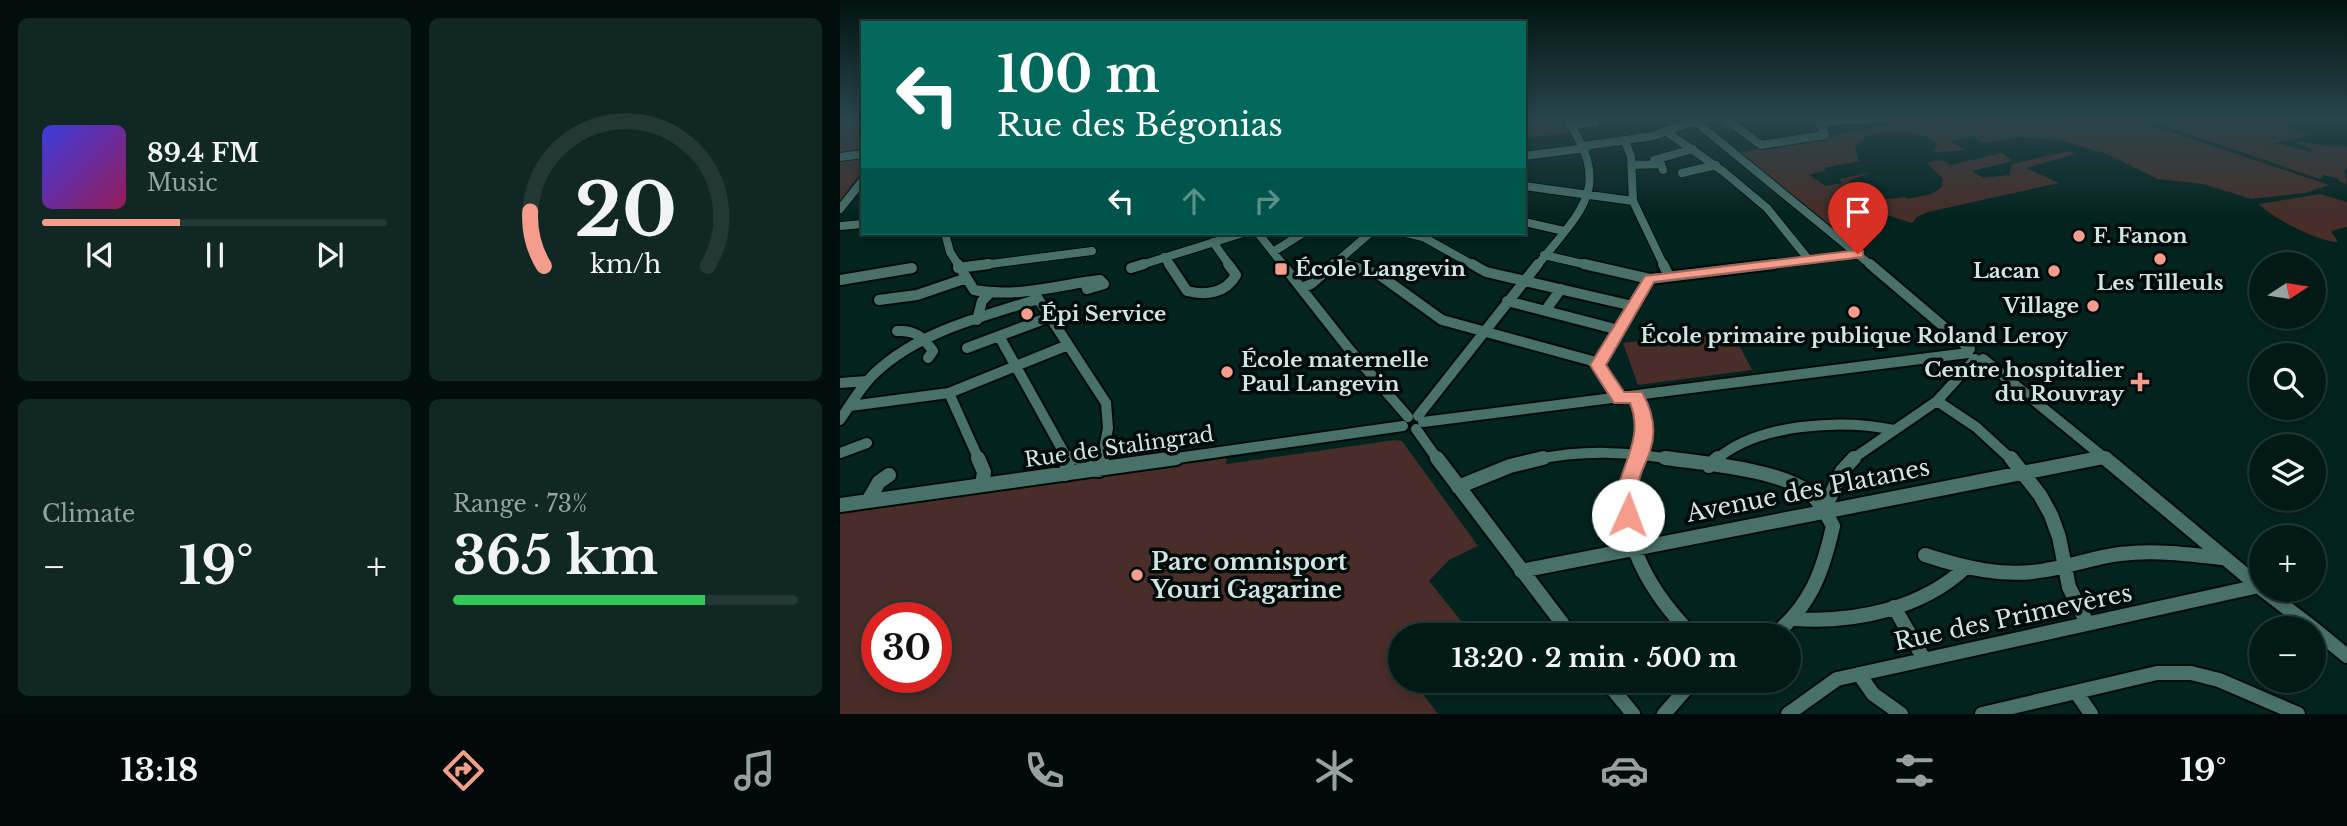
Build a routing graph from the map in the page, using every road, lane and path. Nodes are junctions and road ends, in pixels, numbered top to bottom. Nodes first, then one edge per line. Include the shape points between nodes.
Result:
1 (1556, 151) edge
2 (1586, 151) edge
3 (1628, 151) edge
4 (1685, 151) edge
5 (1696, 151) edge
6 (1734, 151) edge
7 (861, 154) edge
8 (1526, 156) edge
9 (840, 157) edge
10 (1654, 164) junction
11 (1632, 165) junction
12 (1716, 165) junction
13 (1663, 170) dead end
14 (1682, 173) dead end
15 (861, 183) edge
16 (1526, 186) edge
17 (1587, 196) junction
18 (1633, 201) junction
19 (840, 209) edge
20 (1526, 222) edge
21 (861, 224) edge
22 (840, 226) edge
23 (1564, 231) junction
24 (945, 235) edge
25 (1236, 235) edge
26 (1263, 235) edge
27 (1300, 235) edge
28 (1368, 235) edge
29 (1412, 235) edge
30 (1213, 242) junction
31 (1092, 251) dead end
32 (1273, 252) junction
33 (1858, 254) junction
34 (1544, 256) junction
35 (1164, 257) junction
36 (1809, 260) junction
37 (1337, 262) junction
38 (912, 268) dead end
39 (958, 268) junction
40 (1131, 268) dead end
41 (1670, 276) junction
42 (964, 279) junction
43 (1650, 279) junction
44 (840, 280) edge
45 (1524, 281) junction
46 (1085, 282) dead end
47 (1302, 288) junction
48 (1561, 289) junction
49 (1035, 294) junction
50 (988, 295) junction
51 (879, 300) dead end
52 (1507, 302) junction
53 (1633, 306) junction
54 (1545, 311) junction
55 (1050, 317) junction
56 (977, 320) junction
57 (1619, 330) junction
58 (897, 331) dead end
59 (1482, 333) junction
60 (999, 336) junction
61 (925, 340) junction
62 (1068, 345) junction
63 (967, 348) dead end
64 (1974, 355) junction
65 (928, 358) dead end
66 (1016, 365) junction
67 (1598, 365) junction
68 (867, 381) junction
69 (840, 383) edge
70 (949, 393) junction
71 (1636, 396) junction
72 (1620, 398) junction
73 (1937, 401) junction
74 (850, 406) junction
75 (840, 420) edge
76 (1414, 422) junction
77 (1894, 430) junction
78 (867, 443) dead end
79 (840, 453) edge
80 (1639, 456) junction
81 (1068, 457) junction
82 (2104, 457) junction
83 (1100, 465) junction
84 (1709, 466) junction
85 (2023, 471) junction
86 (1066, 474) junction
87 (889, 475) dead end
88 (982, 485) junction
89 (1458, 487) junction
90 (868, 501) junction
91 (840, 505) edge
92 (1825, 510) junction
93 (1633, 548) junction
94 (1925, 555) dead end
95 (2222, 558) junction
96 (2065, 565) junction
97 (1965, 568) junction
98 (1521, 571) junction
99 (2249, 579) edge
100 (2249, 590) edge
101 (2279, 602) edge
102 (1894, 607) junction
103 (2297, 616) edge
104 (1795, 619) junction
105 (1562, 623) edge
106 (1682, 623) edge
107 (1790, 623) edge
108 (2087, 623) junction
109 (2326, 639) edge
110 (2347, 656) edge
111 (1924, 659) junction
112 (1859, 674) junction
113 (2076, 692) junction
114 (1616, 693) edge
115 (1682, 693) edge
116 (1633, 714) edge
117 (1664, 714) edge
118 (1788, 714) edge
119 (1901, 714) edge
120 (1982, 714) edge
121 (2091, 714) edge
122 (2298, 714) edge

1 - 8 street
2 - 17 street via 1592,178
3 - 11 street
4 - 10 street via 1654,160
5 - 12 street
6 - 33 street
7 - 9 street
10 - 11 street
10 - 13 street via 1661,164
11 - 18 street
12 - 14 street
12 - 36 street via 1767,208
15 - 19 street
16 - 17 street
17 - 18 street
17 - 23 street
18 - 41 street
20 - 23 street
21 - 22 street
23 - 34 street
24 - 39 street
25 - 30 street
26 - 32 street
27 - 32 street
28 - 37 street
29 - 45 street via 1478,269
30 - 35 street
30 - 35 street via 1236,275 1215,292 1187,291
31 - 39 street
32 - 47 street
33 - 36 street
33 - 64 street
34 - 43 street
34 - 45 street
35 - 40 street
36 - 41 street
37 - 47 street
37 - 59 street via 1378,274 1442,320
38 - 44 street
39 - 42 street
41 - 43 street
42 - 50 street via 974,290
42 - 51 street via 917,295
43 - 53 street
45 - 48 street
45 - 52 street
46 - 49 street
47 - 76 street via 1385,394
48 - 53 street
48 - 54 street
49 - 50 street
49 - 55 street
49 - 56 street
50 - 56 street
52 - 54 street
52 - 59 street
53 - 57 street
54 - 57 street
55 - 60 street
55 - 62 street
56 - 61 street
57 - 67 street
58 - 61 street via 911,330
59 - 67 street
59 - 76 street
60 - 63 street
60 - 66 street
61 - 65 street via 933,351
61 - 68 street
62 - 66 street
62 - 83 street via 1106,403 1109,415
64 - 71 street, Rue de Stalingrad
64 - 73 street
64 - 82 street
66 - 70 street
66 - 81 street
67 - 72 street
68 - 69 street
68 - 74 street
70 - 74 street
70 - 88 street via 984,472
71 - 72 street, Rue de Stalingrad
71 - 80 street via 1645,425
72 - 76 street, Rue de Stalingrad
73 - 77 street
73 - 85 street via 1981,430
74 - 75 street
76 - 83 street, Rue de Stalingrad
76 - 89 street
77 - 84 street via 1832,425 1783,431 1743,444 1714,458
77 - 92 street via 1852,459
78 - 79 street
80 - 84 street
80 - 89 street via 1602,452 1541,458
80 - 93 street via 1627,496
81 - 83 street
81 - 86 street
82 - 85 street, Avenue des Platanes
82 - 95 street
83 - 86 street, Rue de Stalingrad
84 - 92 street via 1797,484 1812,493
85 - 92 street, Avenue des Platanes
85 - 96 street via 2051,513
86 - 88 street, Rue de Stalingrad
87 - 90 street
88 - 90 street, Rue de Stalingrad
89 - 98 street
90 - 91 street, Rue de Stalingrad
92 - 93 street, Avenue des Platanes
92 - 104 street via 1833,526 1823,572
93 - 98 street, Avenue des Platanes
93 - 106 street via 1651,584
94 - 97 street
95 - 96 street via 2123,554
95 - 99 street
96 - 97 street via 2020,573
96 - 108 street via 2072,594
97 - 102 street via 1946,584
98 - 105 street
100 - 108 street, Rue des Primevères
101 - 103 street
102 - 104 street via 1813,622
102 - 111 street
104 - 107 street
108 - 111 street, Rue des Primevères
109 - 110 street
111 - 112 street, Rue des Primevères
112 - 118 street, Rue des Primevères via 1837,679
112 - 119 street via 1873,694
113 - 120 street
113 - 121 street
113 - 122 street via 2157,673 2191,673
114 - 116 street
115 - 117 street

